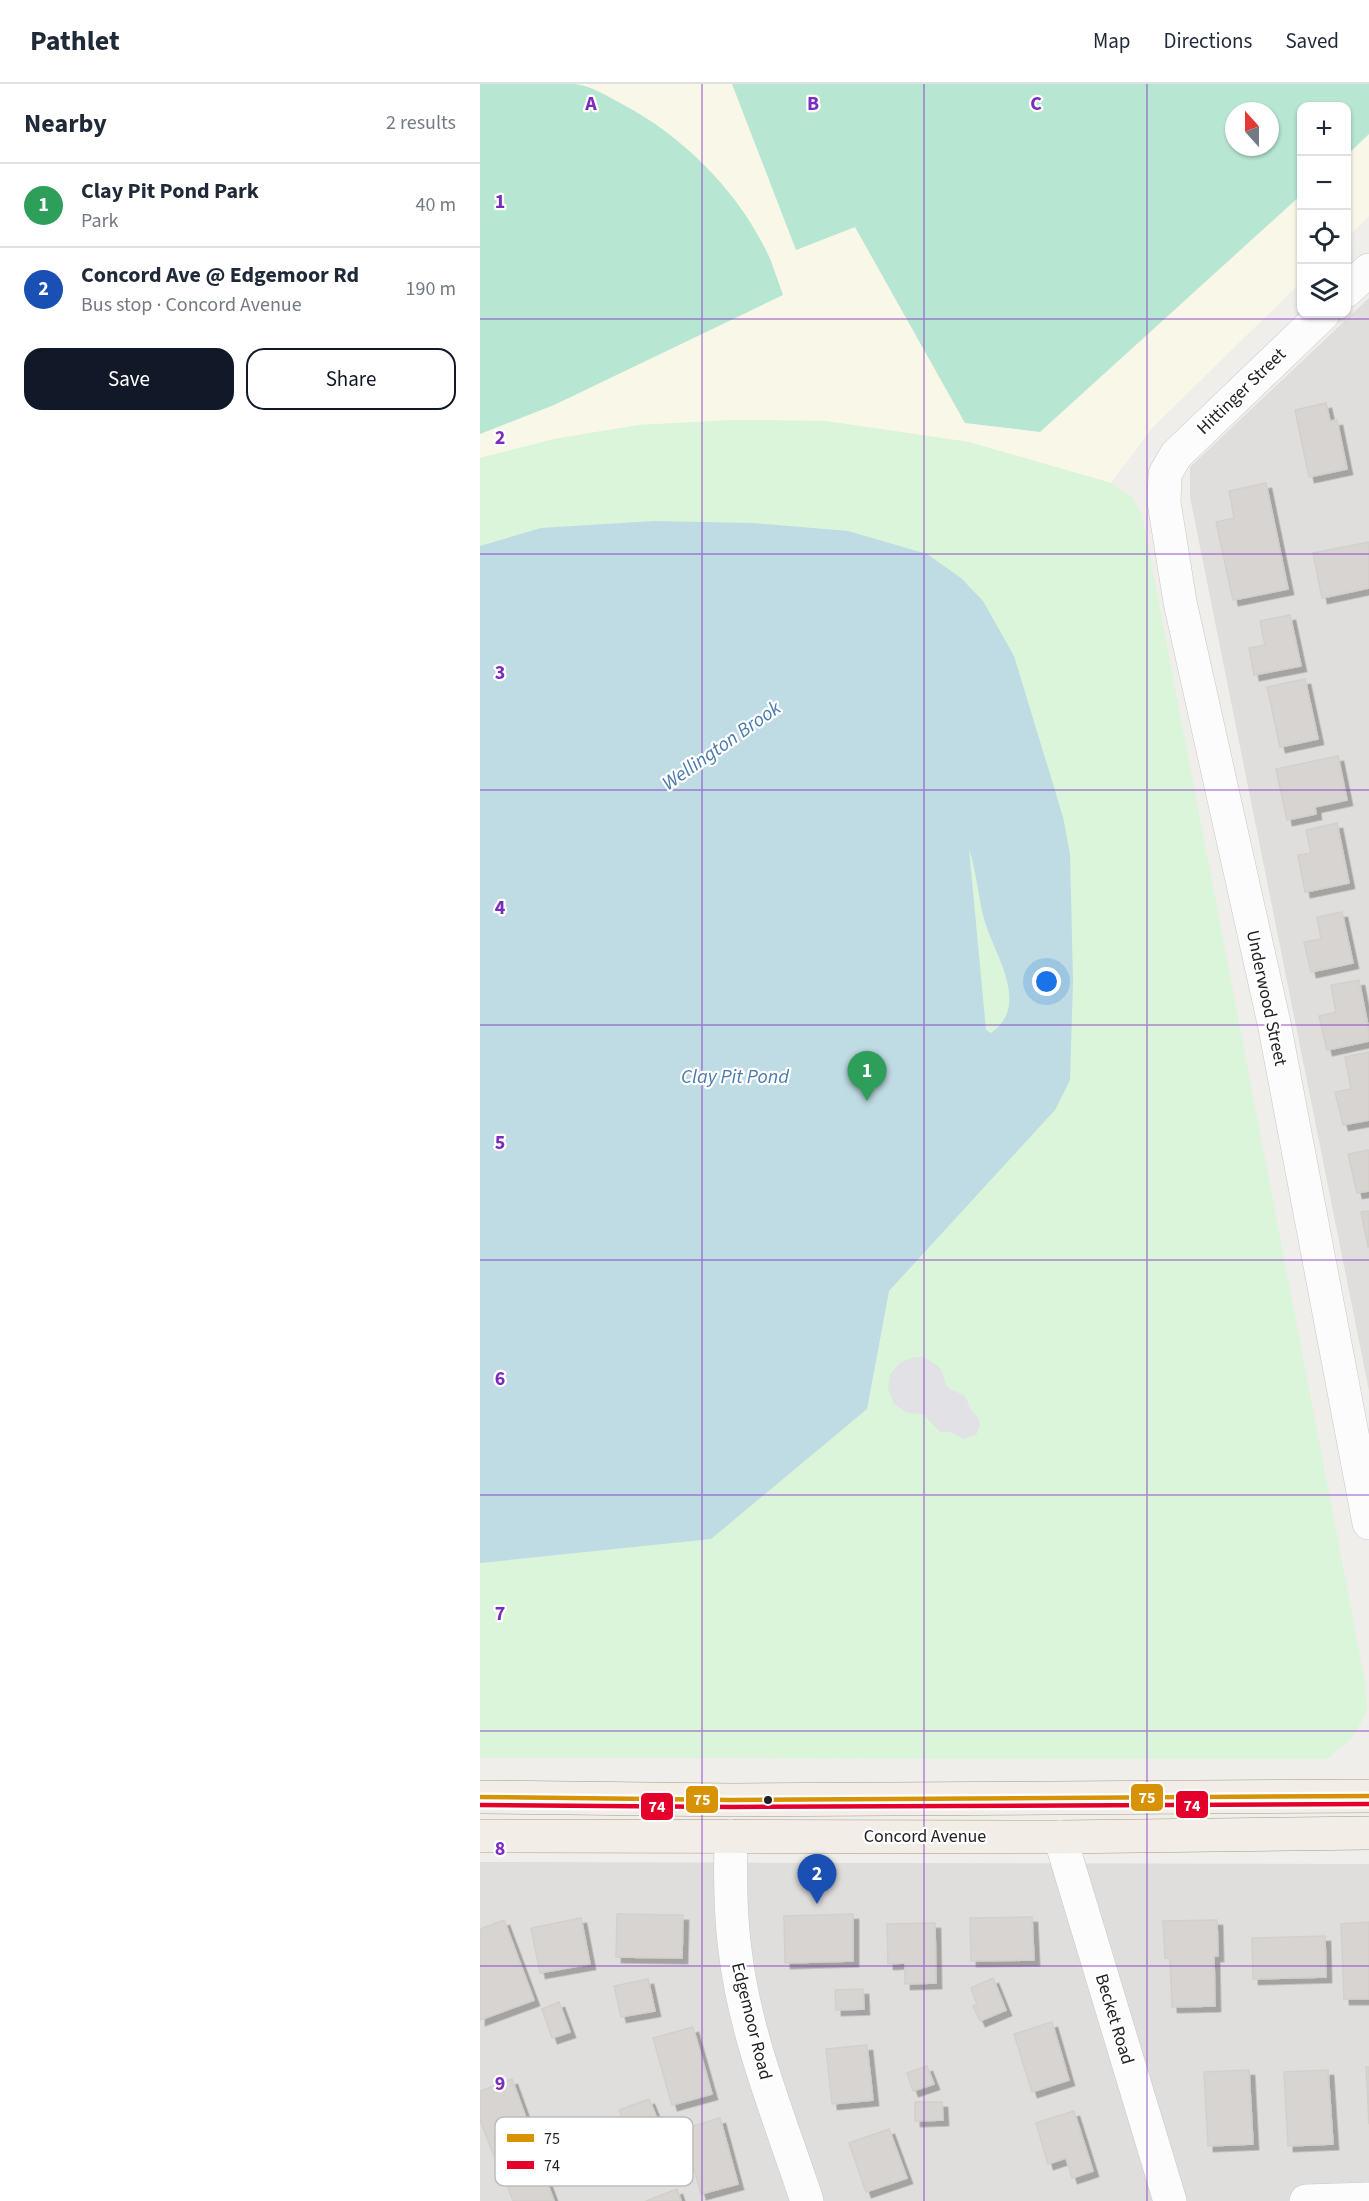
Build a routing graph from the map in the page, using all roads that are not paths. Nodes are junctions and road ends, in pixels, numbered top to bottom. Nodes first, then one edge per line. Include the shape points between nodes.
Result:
1 (1369, 270) edge
2 (1351, 287) edge
3 (1319, 318) edge
4 (1165, 474) joint
5 (1369, 1523) edge
6 (480, 1797) edge
7 (1369, 1797) edge
8 (1048, 1798) junction
9 (732, 1800) junction
10 (1369, 1833) edge
11 (480, 1836) edge
12 (730, 1836) junction
13 (1060, 1837) junction
14 (1369, 2199) edge
15 (807, 2201) edge
16 (1170, 2201) edge
17 (1306, 2201) edge

1 - 2 street
3 - 4 street, Hittinger Street via 1193,437
4 - 5 street, Underwood Street via 1164,502 1180,602 1274,1023
6 - 9 main road, Concord Avenue
7 - 8 main road, Concord Avenue
8 - 9 main road, Concord Avenue
8 - 13 main road
9 - 12 main road
10 - 13 main road, Concord Avenue
11 - 12 main road, Concord Avenue
12 - 13 main road, Concord Avenue
12 - 15 street, Edgemoor Road via 730,1898 745,2003 760,2062
13 - 16 street, Becket Road
14 - 17 street

